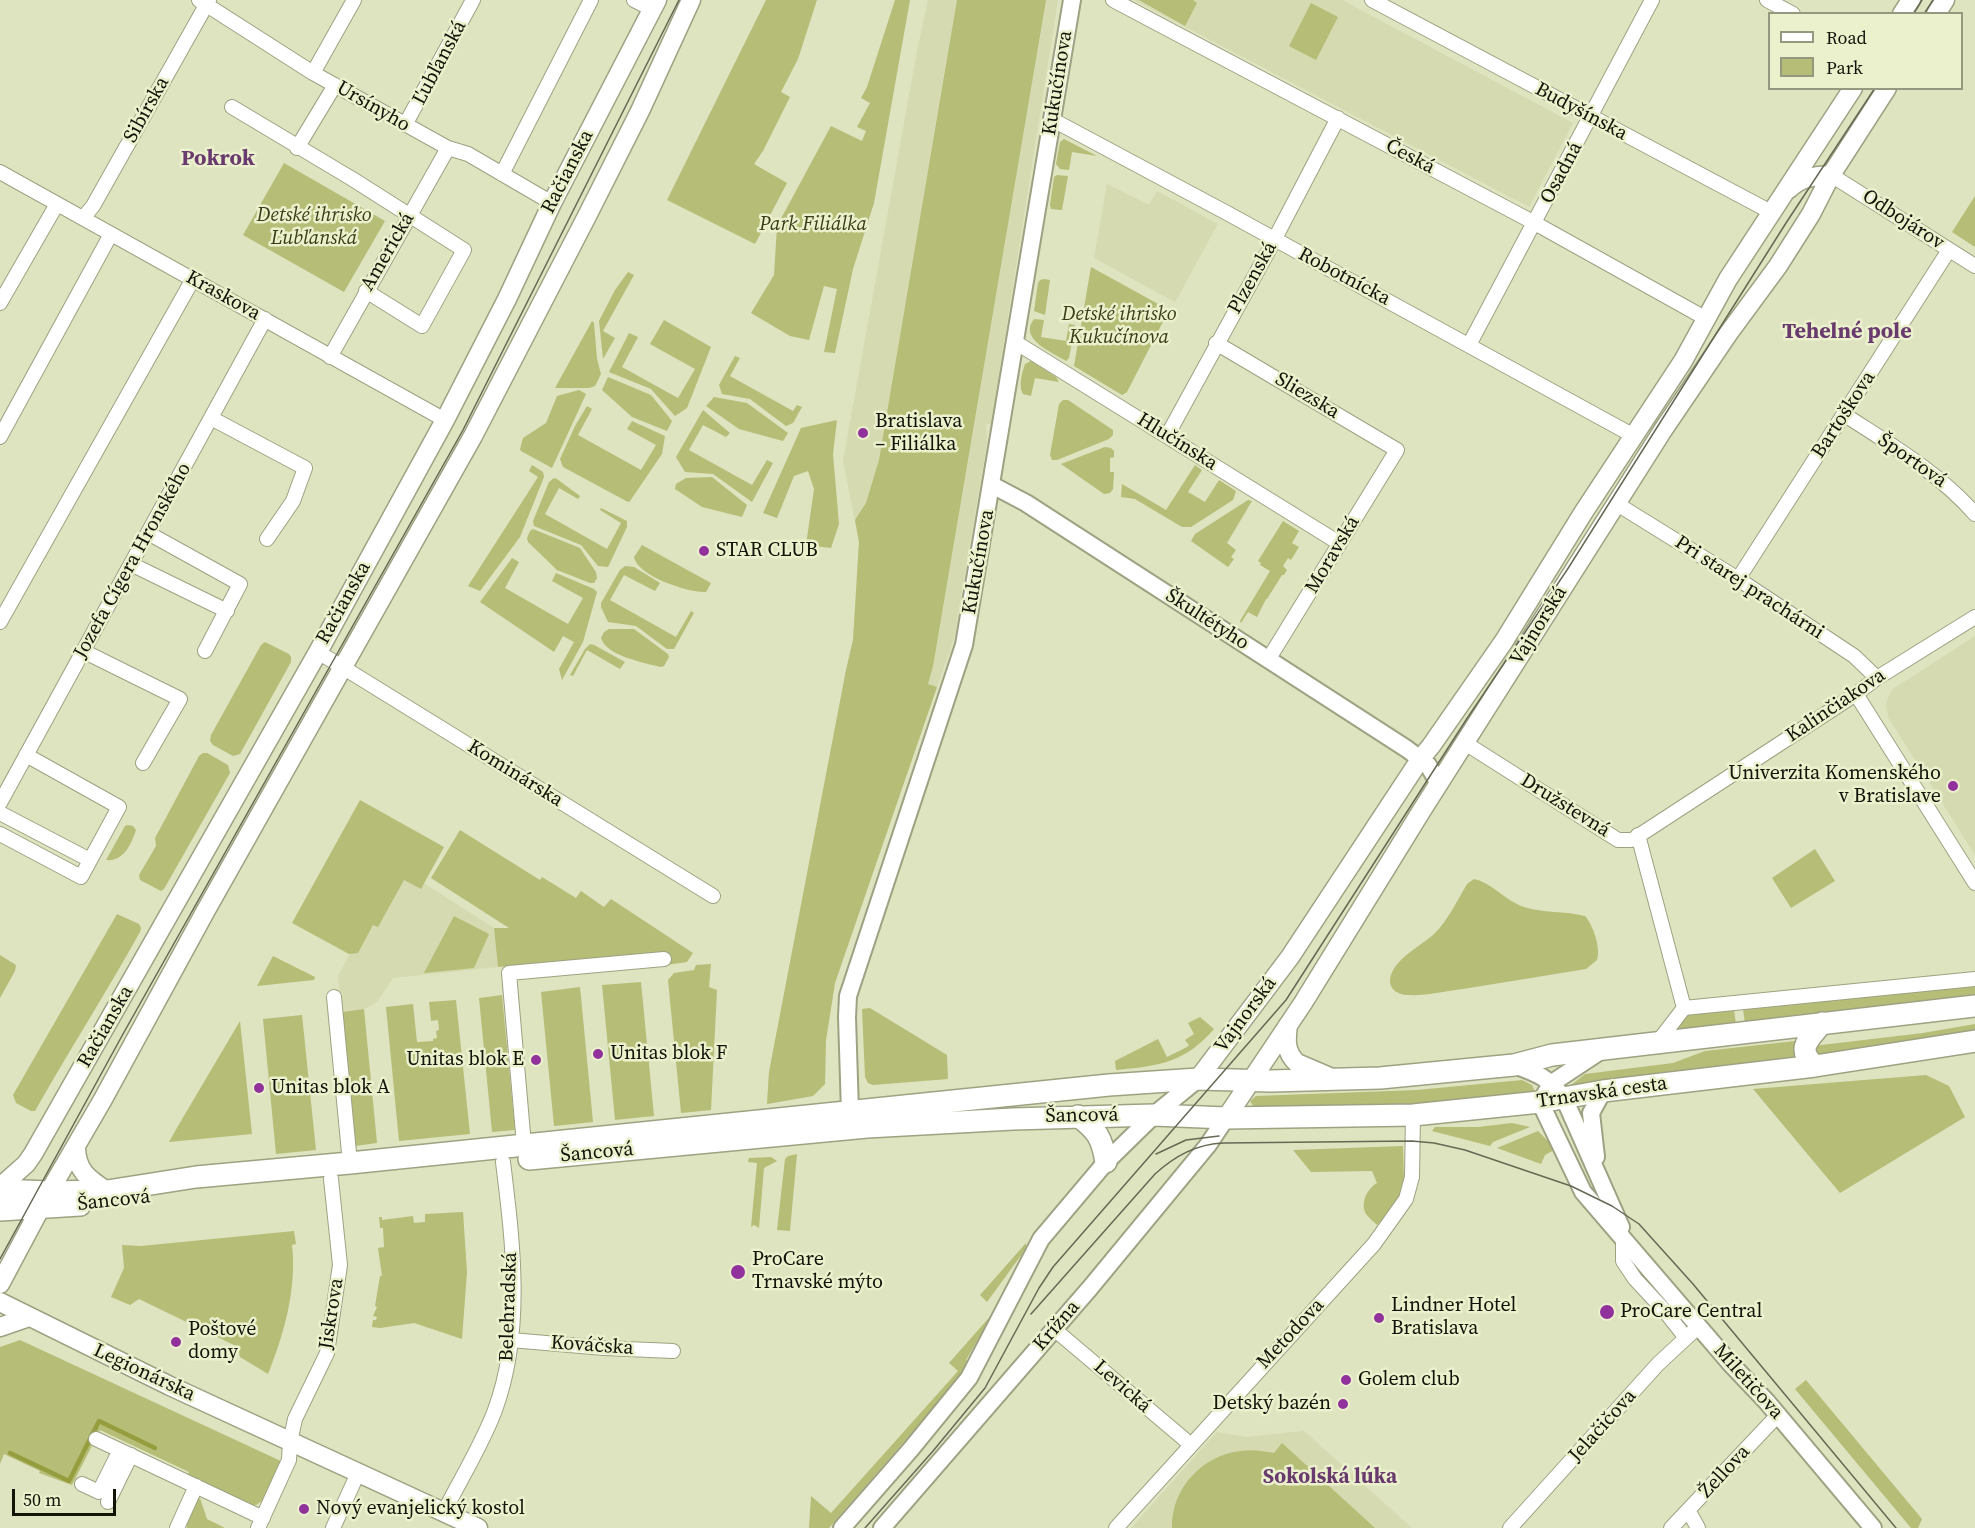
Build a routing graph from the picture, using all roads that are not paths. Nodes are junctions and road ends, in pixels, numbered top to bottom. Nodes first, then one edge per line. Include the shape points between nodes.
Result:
1 (354, 0) edge
2 (473, 0) edge
3 (591, 0) edge
4 (634, 0) edge
5 (691, 0) edge
6 (1072, 0) edge
7 (1113, 0) edge
8 (1372, 0) edge
9 (1652, 0) edge
10 (1768, 0) edge
11 (205, 2) edge
12 (654, 4) edge
13 (1394, 5) edge
14 (1789, 12) edge
15 (313, 73) junction
16 (335, 85) junction
17 (1852, 90) edge
18 (1886, 90) edge
19 (232, 107) dead end
20 (1592, 117) junction
21 (1338, 118) junction
22 (1053, 120) junction
23 (405, 125) junction
24 (1817, 141) junction
25 (297, 148) junction
26 (448, 148) junction
27 (0, 172) edge
28 (502, 174) junction
29 (1831, 175) junction
30 (1782, 195) junction
31 (552, 203) junction
32 (57, 204) junction
33 (1771, 212) junction
34 (409, 216) junction
35 (83, 218) junction
36 (1534, 224) junction
37 (111, 234) junction
38 (1275, 239) junction
39 (1949, 250) junction
40 (1975, 266) edge
41 (193, 279) junction
42 (366, 291) junction
43 (0, 303) edge
44 (1705, 318) junction
45 (265, 319) junction
46 (1015, 342) junction
47 (1216, 343) junction
48 (1469, 345) junction
49 (330, 357) junction
50 (1845, 415) junction
51 (211, 418) junction
52 (445, 420) junction
53 (1167, 436) junction
54 (1634, 436) junction
55 (0, 437) edge
56 (1397, 450) joint
57 (992, 485) junction
58 (1617, 504) junction
59 (1975, 513) edge
60 (148, 533) junction
61 (267, 538) dead end
62 (1339, 543) junction
63 (131, 564) junction
64 (1738, 579) junction
65 (227, 611) junction
66 (1975, 616) edge
67 (0, 622) edge
68 (83, 651) junction
69 (205, 651) dead end
70 (318, 652) junction
71 (1268, 660) junction
72 (342, 667) junction
73 (1877, 678) junction
74 (1856, 694) junction
75 (1465, 743) junction
76 (26, 755) junction
77 (1421, 758) junction
78 (143, 763) dead end
79 (1439, 784) junction
80 (0, 803) edge
81 (0, 813) edge
82 (0, 834) edge
83 (1638, 836) junction
84 (90, 860) junction
85 (1975, 883) edge
86 (713, 896) dead end
87 (664, 960) dead end
88 (1975, 979) edge
89 (334, 997) dead end
90 (1975, 1006) edge
91 (1684, 1008) junction
92 (1822, 1023) junction
93 (1288, 1025) junction
94 (1975, 1041) edge
95 (1657, 1043) junction
96 (1602, 1049) junction
97 (1514, 1065) junction
98 (1815, 1066) junction
99 (1198, 1079) junction
100 (1336, 1080) junction
101 (1252, 1081) junction
102 (1558, 1090) junction
103 (1603, 1091) junction
104 (1540, 1102) junction
105 (849, 1112) junction
106 (1154, 1115) junction
107 (1413, 1115) junction
108 (1078, 1116) junction
109 (1226, 1118) junction
110 (524, 1145) junction
111 (76, 1148) junction
112 (502, 1162) junction
113 (1106, 1162) junction
114 (350, 1163) junction
115 (1599, 1178) junction
116 (331, 1179) junction
117 (0, 1189) edge
118 (107, 1191) junction
119 (45, 1200) junction
120 (0, 1210) edge
121 (1623, 1237) junction
122 (0, 1284) edge
123 (0, 1302) edge
124 (29, 1317) junction
125 (0, 1327) edge
126 (1054, 1329) junction
127 (1692, 1332) junction
128 (511, 1341) junction
129 (673, 1351) dead end
130 (1778, 1415) junction
131 (96, 1439) dead end
132 (290, 1442) junction
133 (1190, 1444) junction
134 (131, 1455) junction
135 (358, 1473) junction
136 (82, 1484) dead end
137 (196, 1486) junction
138 (108, 1502) dead end
139 (1688, 1510) junction
140 (444, 1512) junction
141 (260, 1523) edge
142 (177, 1528) edge
143 (333, 1528) edge
144 (478, 1528) edge
145 (842, 1528) edge
146 (882, 1528) edge
147 (1116, 1528) edge
148 (1510, 1528) edge
149 (1671, 1528) edge
150 (1698, 1528) edge
151 (1873, 1528) edge

1 - 15 street
2 - 23 street, Ľubľanská
3 - 28 street
4 - 12 street
5 - 72 main road, Račianska via 640,111 478,425
6 - 22 street, Kukučínova
7 - 21 street, Česká
8 - 13 street, Budyšínska
9 - 20 street, Osadná
10 - 14 street
11 - 15 street, Ursínyho
11 - 35 street, Sibírska
12 - 31 main road, Račianska
13 - 20 street, Budyšínska
15 - 16 street, Ursínyho
16 - 23 street, Ursínyho
16 - 25 street
17 - 24 main road, Vajnorská
18 - 29 main road, Vajnorská
19 - 25 street
20 - 33 street, Budyšínska
20 - 36 street, Osadná
21 - 36 street, Česká
21 - 38 street, Plzenská
22 - 38 street, Robotnícka
22 - 46 street, Kukučínova
23 - 26 street, Ursínyho
24 - 29 main road via 1820,159
24 - 30 main road, Vajnorská
25 - 34 street
26 - 28 street, Ursínyho via 468,154
26 - 34 street, Americká
27 - 32 street, Kraskova
28 - 31 street, Ursínyho
29 - 30 main road, Vajnorská via 1798,180
29 - 39 street, Odbojárov
29 - 58 main road, Vajnorská via 1778,266 1728,334
30 - 33 main road, Vajnorská
31 - 52 main road, Račianska
32 - 35 street, Kraskova
32 - 43 street
33 - 44 main road, Vajnorská
34 - 42 street, Americká
34 - 42 street via 464,250 422,326
35 - 37 street, Kraskova
36 - 44 street, Česká
36 - 48 street, Osadná
37 - 41 street, Kraskova
37 - 55 street
38 - 47 street, Plzenská
38 - 48 street, Robotnícka
39 - 40 street, Odbojárov
39 - 50 street, Bartoškova
41 - 45 street, Kraskova
41 - 67 street
42 - 49 street, Americká
44 - 54 main road, Vajnorská via 1683,361
45 - 49 street, Kraskova
45 - 51 street, Jozefa Cígera Hronského
46 - 53 street, Hlučínska
46 - 57 street, Kukučínova
47 - 53 street, Plzenská
47 - 56 street, Sliezska
48 - 54 street, Robotnícka
49 - 52 street, Kraskova
50 - 59 street, Športová via 1936,475
50 - 64 street, Bartoškova
51 - 60 street, Jozefa Cígera Hronského
51 - 61 street via 305,468 292,501
52 - 70 main road, Račianska
53 - 62 street, Hlučínska
54 - 77 main road, Vajnorská via 1504,641
56 - 62 street, Moravská
57 - 71 street, Škultétyho via 1026,503
57 - 105 street, Kukučínova via 963,649 849,990
58 - 64 street, Pri starej prachárni
58 - 75 main road, Vajnorská
60 - 63 street, Jozefa Cígera Hronského
60 - 65 street via 240,584
62 - 71 street, Moravská
63 - 65 street
63 - 68 street, Jozefa Cígera Hronského
64 - 73 street, Pri starej prachárni via 1854,656
65 - 69 street
66 - 73 street, Kalinčiakova
68 - 76 street, Jozefa Cígera Hronského
68 - 78 street via 180,699
70 - 72 street, Kominárska
70 - 117 main road, Račianska via 33,1154
71 - 77 street, Škultétyho
72 - 86 street, Kominárska
72 - 111 main road, Račianska
73 - 74 street, Kalinčiakova
74 - 83 street, Kalinčiakova
74 - 85 street
75 - 79 main road, Vajnorská
75 - 83 street, Družstevná via 1618,840
76 - 80 street, Jozefa Cígera Hronského
76 - 84 street via 119,807
77 - 79 street
77 - 99 main road, Vajnorská via 1290,957
79 - 93 main road, Vajnorská
81 - 84 street
82 - 84 street via 81,877
83 - 91 street, Družstevná
87 - 110 street via 509,973
88 - 91 street
89 - 114 street
90 - 92 main road
91 - 95 street
92 - 95 main road
92 - 98 main road via 1804,1051 1806,1059
93 - 100 main road via 1287,1046 1293,1059
93 - 101 main road, Vajnorská
94 - 98 main road, Trnavská cesta
95 - 96 main road
96 - 97 main road via 1552,1055
96 - 102 street
97 - 100 main road
97 - 102 street via 1542,1076
98 - 103 main road, Trnavská cesta
99 - 101 main road, Šancová
99 - 105 main road, Šancová
99 - 106 street
100 - 101 main road
101 - 109 main road, Vajnorská
102 - 103 main road, Trnavská cesta
102 - 104 main road, Trnavská cesta
102 - 115 street, Miletičova
103 - 115 street via 1590,1113
104 - 107 main road, Trnavská cesta
104 - 121 street, Miletičova via 1583,1192
105 - 110 main road, Šancová
106 - 108 main road, Šancová
106 - 109 main road, Šancová
106 - 113 street
107 - 109 main road, Trnavská cesta
107 - 133 street, Metodova via 1412,1177 1406,1199 1374,1244
108 - 112 main road, Šancová via 867,1127
108 - 113 main road via 1094,1128 1103,1144
109 - 126 street, Krížna via 1208,1145
110 - 114 main road, Šancová
111 - 118 main road via 76,1160 83,1174
111 - 119 main road, Račianska
112 - 116 main road, Šancová
112 - 128 street, Belehradská via 514,1271
113 - 145 street via 1041,1239 969,1378
114 - 118 main road, Šancová via 196,1177
115 - 121 street, Miletičova
116 - 119 main road, Šancová via 190,1191 118,1203
116 - 132 street, Jiskrova via 340,1265 327,1353 295,1419
117 - 119 main road
118 - 119 main road, Šancová
119 - 120 main road
119 - 122 main road, Račianska
121 - 127 street, Miletičova
123 - 124 main road, Legionárska
124 - 125 main road
124 - 132 main road, Legionárska
126 - 133 street, Levická
126 - 146 street, Krížna
127 - 130 street, Miletičova
127 - 148 street, Jelačičova
128 - 129 street, Kováčska
128 - 140 street, Belehradská via 494,1412
130 - 139 street, Žellova
130 - 151 street, Miletičova
131 - 134 street
132 - 135 main road, Legionárska
132 - 141 street via 289,1460
133 - 147 street, Metodova
134 - 136 street via 116,1458 99,1492
134 - 137 street
134 - 138 street
135 - 140 main road, Legionárska
135 - 143 street
137 - 141 street
137 - 142 street
139 - 149 street, Žellova
139 - 150 street
140 - 144 main road, Legionárska

